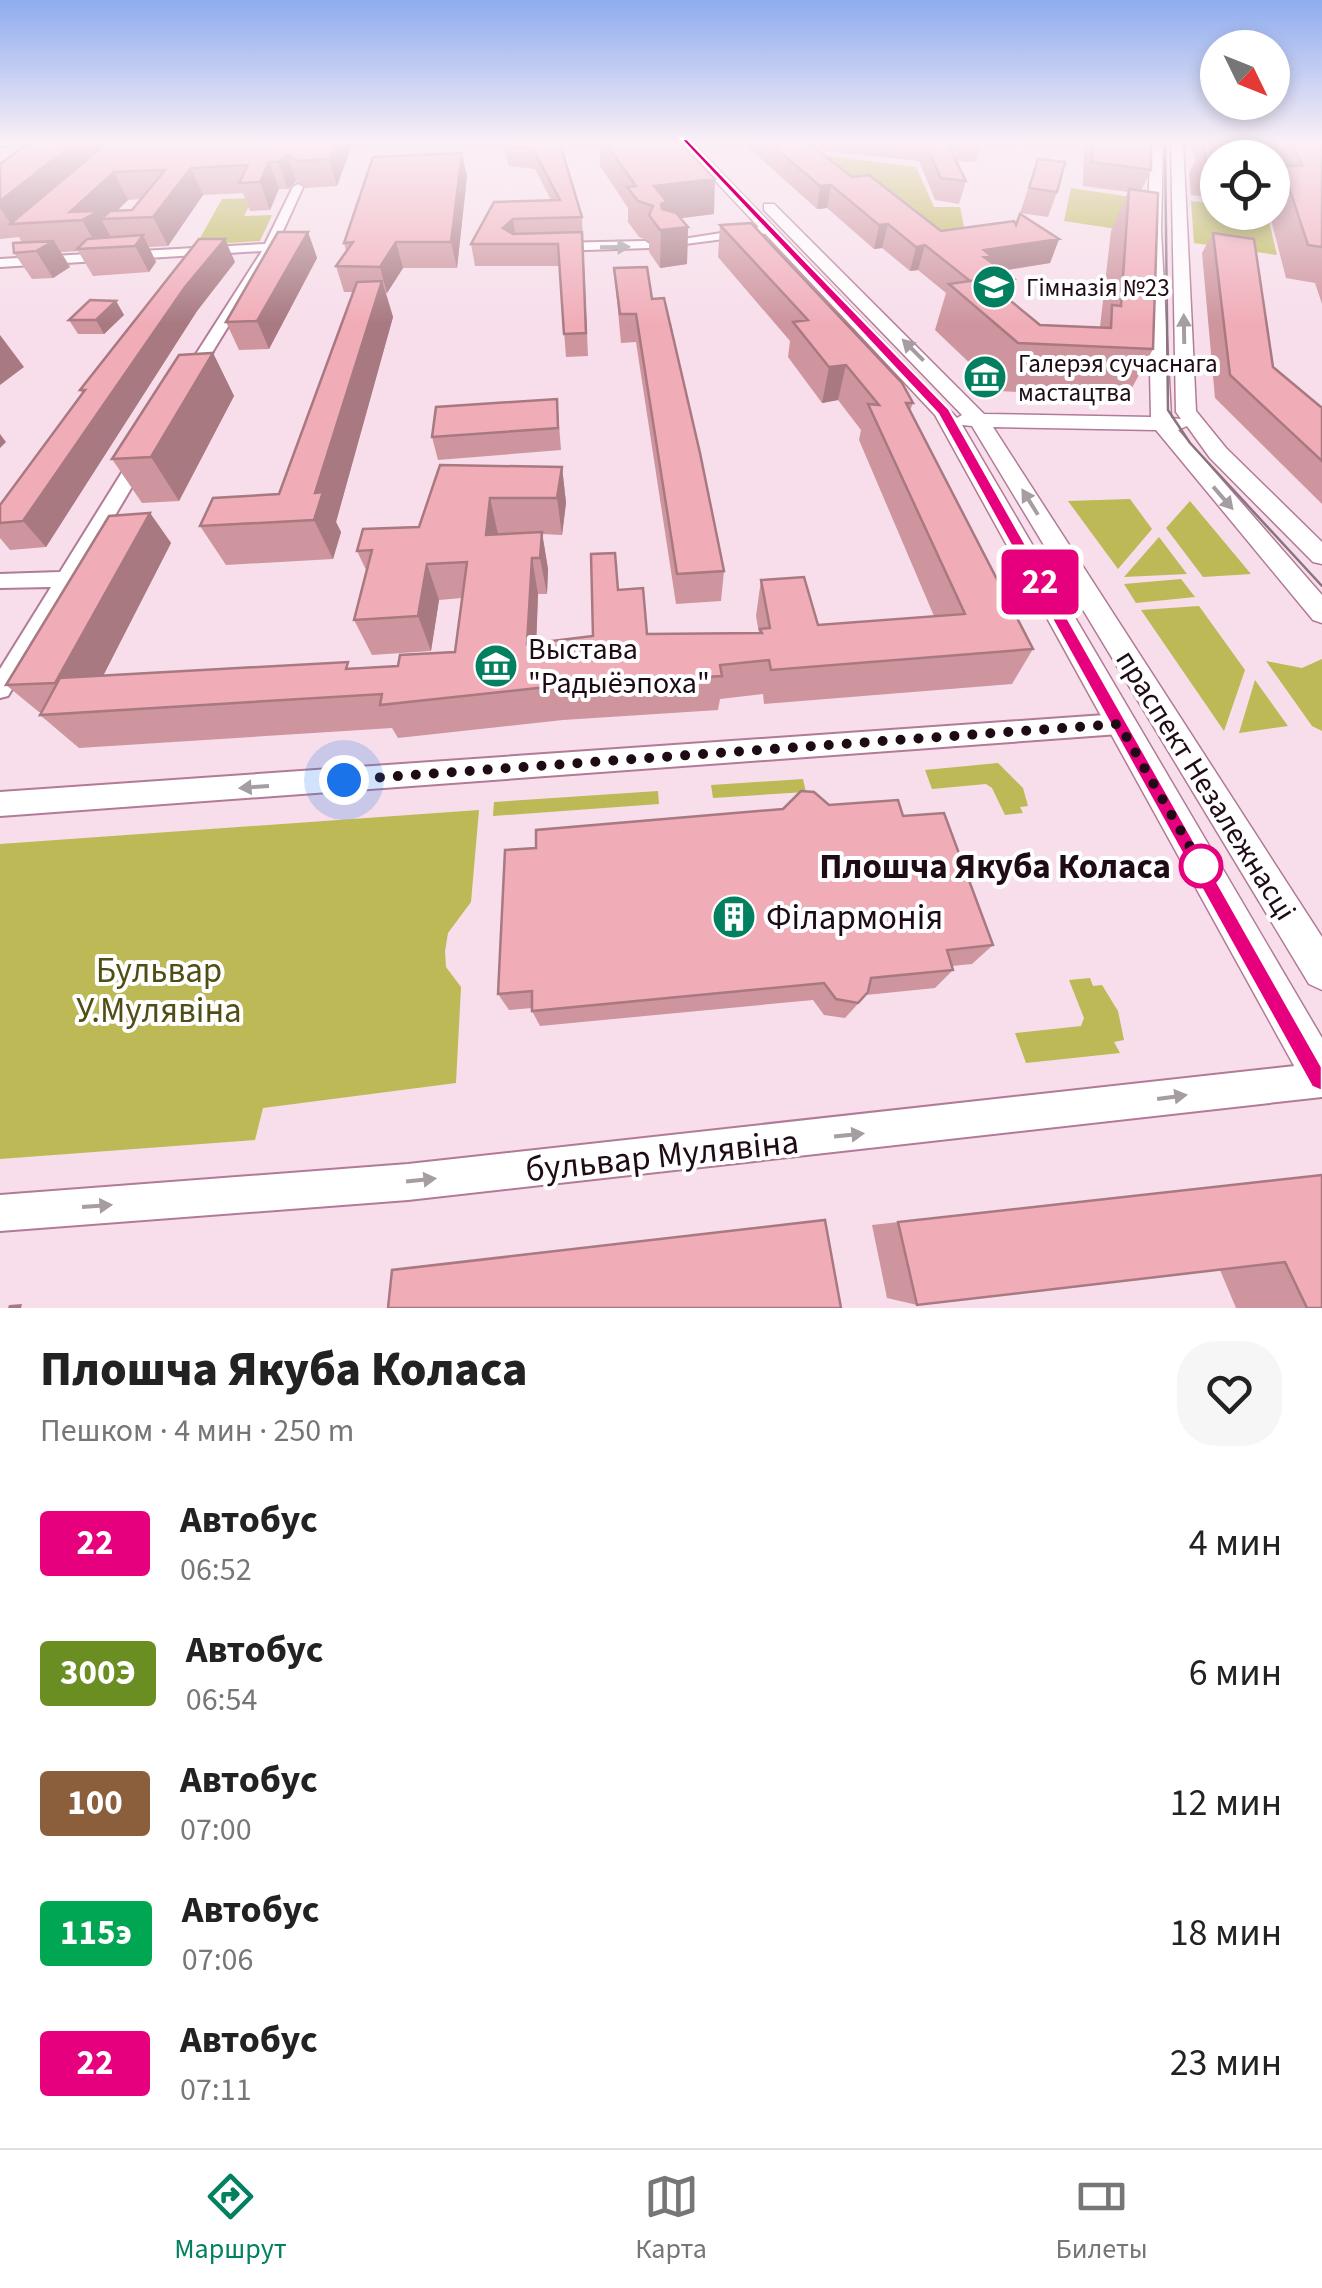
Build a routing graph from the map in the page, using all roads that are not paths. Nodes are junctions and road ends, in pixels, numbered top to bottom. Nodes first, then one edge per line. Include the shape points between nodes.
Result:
1 (291, 202) edge
2 (740, 202) edge
3 (765, 202) edge
4 (1155, 202) edge
5 (1179, 202) edge
6 (766, 230) junction
7 (670, 242) edge
8 (29, 243) edge
9 (645, 246) edge
10 (270, 247) junction
11 (535, 248) edge
12 (2, 264) edge
13 (182, 390) edge
14 (948, 420) junction
15 (979, 420) junction
16 (1160, 423) junction
17 (1194, 424) junction
18 (152, 438) edge
19 (1322, 556) edge
20 (65, 579) junction
21 (0, 581) edge
22 (1322, 614) edge
23 (0, 689) edge
24 (1119, 724) junction
25 (0, 804) edge
26 (1322, 972) edge
27 (1322, 1078) edge
28 (0, 1213) edge

1 - 10 street
2 - 6 main road, праспект Незалежнасці
15 -> 3 main road, праспект Незалежнасці
4 - 16 main road
17 -> 5 main road via 1186,412
6 - 7 street
6 - 14 main road, праспект Незалежнасці
8 - 12 street
11 -> 9 street
10 - 12 street
10 - 13 street
14 - 15 main road
14 - 24 main road, праспект Незалежнасці
15 - 16 main road
26 -> 15 main road, праспект Незалежнасці
16 - 17 main road
16 -> 22 main road
17 - 19 main road
18 - 20 street
20 - 21 street
20 - 23 street
24 -> 25 street
24 - 27 main road, праспект Незалежнасці
28 -> 27 street, бульвар Мулявіна via 396,1183

